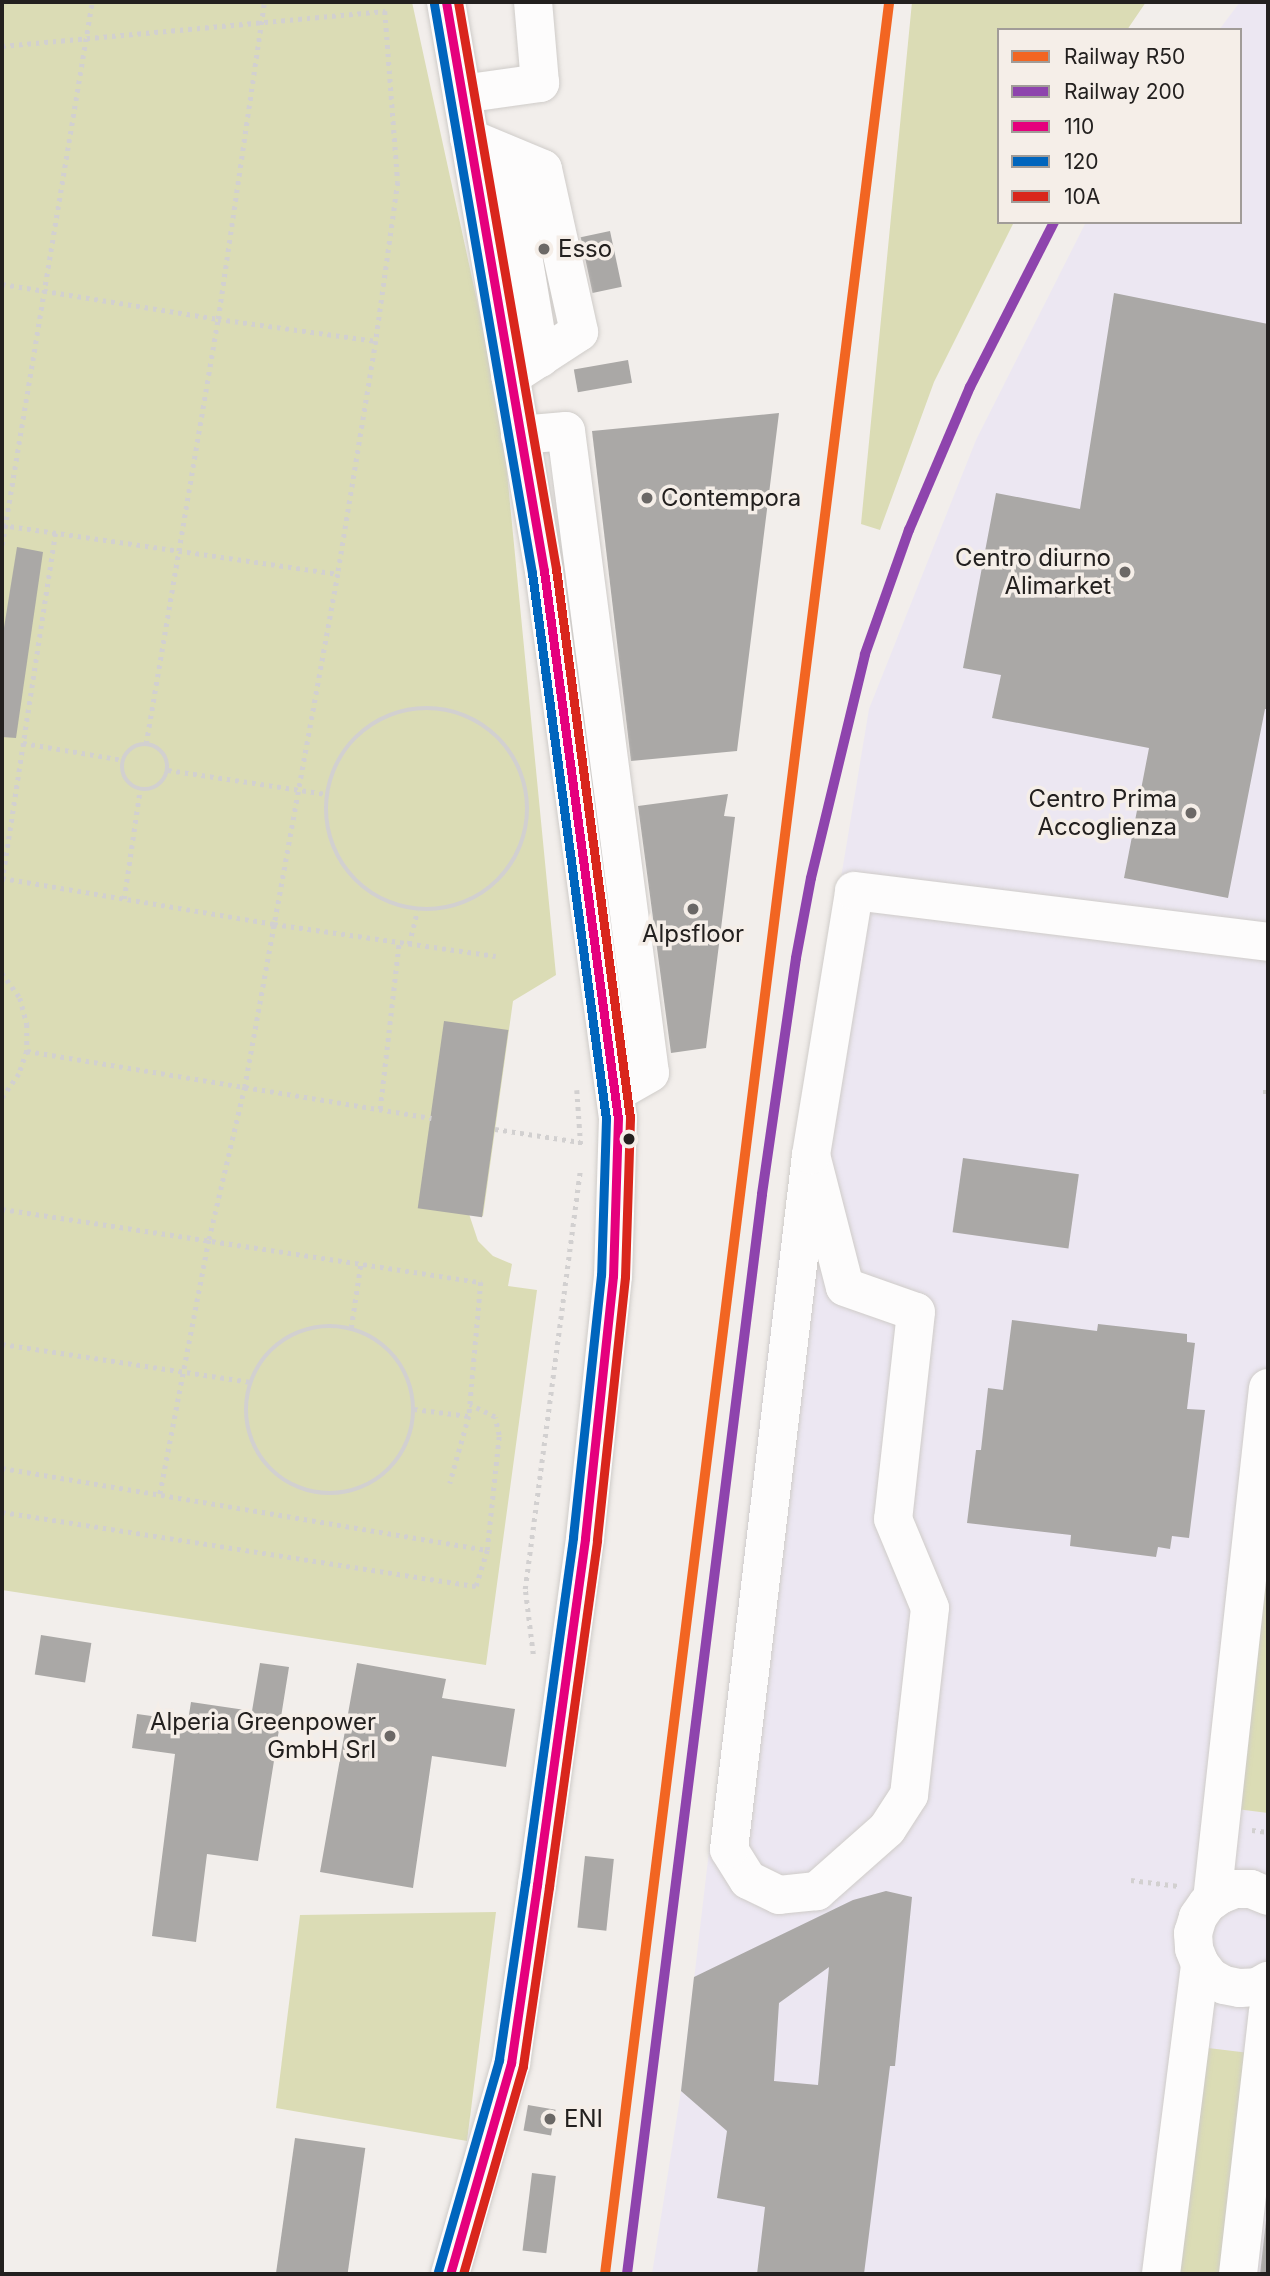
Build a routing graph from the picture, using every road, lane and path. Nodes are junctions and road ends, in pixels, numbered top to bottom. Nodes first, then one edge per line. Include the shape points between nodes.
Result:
1 (92, 2) edge
2 (264, 2) edge
3 (446, 2) edge
4 (533, 2) edge
5 (261, 21) junction
6 (86, 40) junction
7 (2, 46) edge
8 (462, 94) junction
9 (469, 138) junction
10 (2, 284) edge
11 (44, 292) junction
12 (218, 320) junction
13 (376, 341) junction
14 (525, 367) junction
15 (520, 435) junction
16 (3, 525) edge
17 (55, 533) junction
18 (2, 545) edge
19 (177, 550) junction
20 (338, 573) junction
21 (23, 743) junction
22 (146, 744) junction
23 (123, 760) junction
24 (168, 770) junction
25 (612, 779) junction
26 (573, 784) junction
27 (299, 788) junction
28 (140, 789) junction
29 (326, 793) junction
30 (2, 879) edge
31 (124, 899) junction
32 (417, 911) junction
33 (274, 924) junction
34 (399, 942) junction
35 (1268, 942) edge
36 (409, 944) junction
37 (496, 956) dead end
38 (2, 973) edge
39 (27, 1051) junction
40 (577, 1081) dead end
41 (245, 1087) junction
42 (615, 1093) junction
43 (2, 1098) edge
44 (380, 1109) junction
45 (431, 1118) dead end
46 (495, 1129) dead end
47 (580, 1142) junction
48 (581, 1150) dead end
49 (811, 1155) junction
50 (581, 1159) dead end
51 (2, 1209) edge
52 (209, 1240) junction
53 (361, 1262) junction
54 (351, 1328) junction
55 (2, 1345) edge
56 (184, 1372) junction
57 (250, 1382) junction
58 (1268, 1388) edge
59 (470, 1405) junction
60 (414, 1409) junction
61 (469, 1416) junction
62 (2, 1468) edge
63 (450, 1483) dead end
64 (160, 1495) junction
65 (2, 1512) edge
66 (487, 1550) junction
67 (534, 1665) dead end
68 (1268, 1896) edge
69 (1212, 1900) junction
70 (1200, 1964) junction
71 (1268, 1981) edge
72 (1268, 2012) edge
73 (471, 2209) junction
74 (450, 2274) edge
75 (474, 2274) edge
76 (1161, 2274) edge
77 (1238, 2274) edge

1 - 6 path
2 - 5 path
3 - 8 street
4 - 8 street via 540,83
5 - 6 path
5 - 12 path
5 - 13 path via 385,11 398,182
6 - 7 path
6 - 11 path
8 - 9 street
9 - 14 street
9 - 14 street via 543,169 579,332
10 - 11 path
11 - 12 path
11 - 16 path
12 - 13 path
12 - 19 path
13 - 20 path
14 - 15 street
15 - 25 street via 566,431
15 - 26 street
16 - 17 path
16 - 18 path
17 - 19 path
17 - 21 path
19 - 20 path
19 - 22 path
20 - 27 path
21 - 23 path
21 - 30 path
22 - 23 path via 132,748
22 - 24 path via 165,755
23 - 28 path via 127,782
24 - 27 path
24 - 28 path via 155,788
25 - 26 street
25 - 42 street via 650,1073
26 - 42 street
27 - 29 path
27 - 33 path
28 - 31 path
29 - 32 path via 326,827 337,858 357,884 385,902
29 - 32 path via 336,762 356,736 383,717 415,707 449,709 481,722 507,745 523,775 530,808 524,842 508,872 482,895 451,908
30 - 31 path
31 - 33 path
32 - 36 path
33 - 34 path
33 - 41 path
34 - 36 path
34 - 44 path
35 - 49 street via 854,891
36 - 37 path
38 - 39 path via 20,998 27,1024
39 - 41 path
39 - 43 path via 19,1074
40 - 47 path
41 - 44 path
41 - 52 path
42 - 73 street via 613,1276 585,1539 511,2063
44 - 45 path
46 - 47 path
47 - 48 path
49 - 49 street via 729,1849 748,1880 779,1895 817,1891 887,1829 908,1795 930,1608 892,1519 916,1312 845,1287
50 - 67 path via 525,1590
51 - 52 path
52 - 53 path
52 - 56 path
53 - 54 path
53 - 59 path via 481,1282
54 - 57 path via 326,1325 301,1330 279,1342 261,1360
54 - 60 path via 376,1339 396,1358 409,1382
55 - 56 path
56 - 57 path
56 - 64 path
57 - 60 path via 245,1409 249,1435 261,1459 279,1478 303,1490 329,1494 356,1490 379,1478 398,1459 410,1435
58 - 69 street
59 - 61 path
59 - 66 path via 495,1418 499,1435
60 - 61 path
61 - 63 path
62 - 64 path
64 - 66 path
65 - 66 path via 476,1586
68 - 69 street via 1235,1889
69 - 70 street via 1198,1917 1193,1933
70 - 71 street via 1224,1985 1240,1989
70 - 76 street
72 - 77 street
73 - 74 street
73 - 75 street

